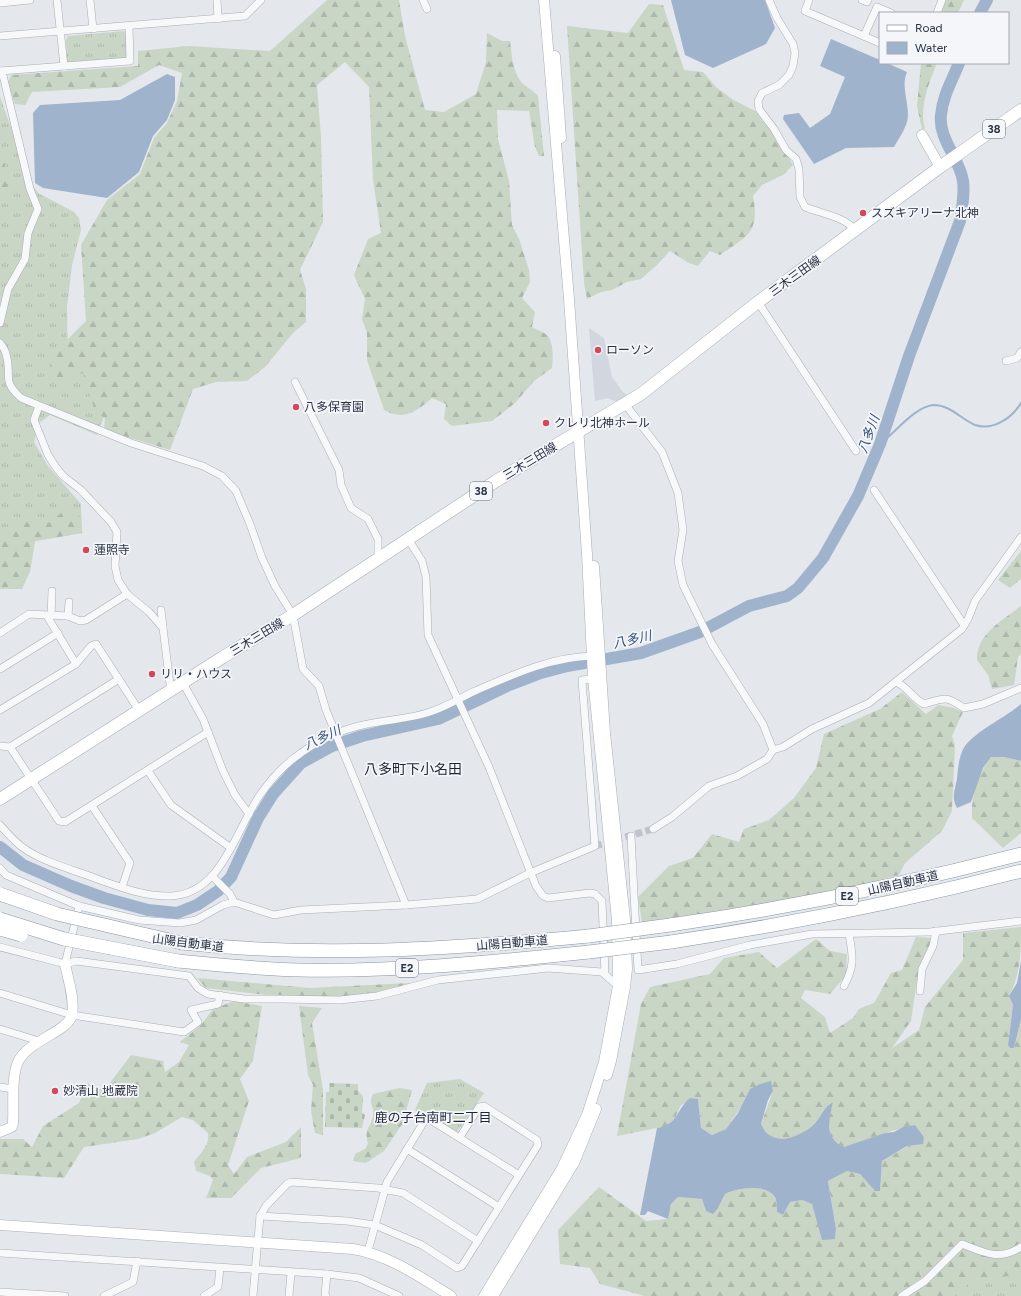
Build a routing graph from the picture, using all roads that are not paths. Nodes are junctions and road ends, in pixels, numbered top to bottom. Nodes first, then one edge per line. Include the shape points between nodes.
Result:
1 (30, 0) edge
2 (57, 0) edge
3 (90, 0) edge
4 (217, 0) edge
5 (423, 0) edge
6 (544, 0) edge
7 (551, 0) edge
8 (769, 0) edge
9 (809, 0) edge
10 (862, 0) edge
11 (868, 0) edge
12 (942, 0) edge
13 (257, 2) edge
14 (0, 3) edge
15 (428, 9) dead end
16 (889, 12) edge
17 (936, 12) edge
18 (218, 18) junction
19 (129, 26) junction
20 (93, 29) junction
21 (61, 31) junction
22 (0, 36) edge
23 (864, 36) junction
24 (879, 43) edge
25 (64, 66) junction
26 (1, 71) edge
27 (1021, 110) edge
28 (922, 134) dead end
29 (944, 165) junction
30 (856, 231) junction
31 (758, 302) junction
32 (0, 323) edge
33 (0, 343) edge
34 (1021, 352) edge
35 (1006, 361) dead end
36 (295, 382) dead end
37 (625, 404) junction
38 (40, 406) junction
39 (580, 431) junction
40 (856, 451) dead end
41 (874, 490) dead end
42 (1021, 536) edge
43 (408, 539) junction
44 (378, 559) junction
45 (52, 591) dead end
46 (127, 594) junction
47 (69, 602) dead end
48 (161, 610) dead end
49 (293, 615) junction
50 (49, 616) junction
51 (68, 616) junction
52 (964, 625) junction
53 (163, 628) junction
54 (0, 633) edge
55 (58, 633) junction
56 (596, 655) junction
57 (76, 664) junction
58 (0, 669) edge
59 (598, 678) junction
60 (119, 679) junction
61 (896, 682) junction
62 (183, 683) junction
63 (1021, 688) edge
64 (171, 692) junction
65 (458, 700) junction
66 (0, 710) edge
67 (140, 712) junction
68 (208, 732) junction
69 (337, 733) junction
70 (0, 746) edge
71 (10, 747) junction
72 (773, 750) junction
73 (148, 772) junction
74 (31, 780) junction
75 (0, 800) edge
76 (92, 806) junction
77 (248, 814) junction
78 (0, 825) edge
79 (653, 828) tunnel mouth
80 (631, 836) dead end
81 (231, 848) junction
82 (1021, 854) edge
83 (0, 868) edge
84 (1021, 871) edge
85 (530, 872) junction
86 (212, 876) junction
87 (122, 887) junction
88 (0, 894) edge
89 (0, 900) edge
90 (234, 902) junction
91 (406, 905) junction
92 (79, 906) junction
93 (0, 919) edge
94 (1021, 921) edge
95 (0, 929) edge
96 (936, 931) junction
97 (849, 934) junction
98 (182, 943) junction
99 (0, 946) edge
100 (178, 961) junction
101 (65, 964) junction
102 (604, 974) junction
103 (618, 986) junction
104 (844, 986) dead end
105 (920, 991) dead end
106 (0, 993) edge
107 (220, 995) junction
108 (72, 1015) junction
109 (0, 1029) edge
110 (39, 1041) junction
111 (0, 1086) edge
112 (14, 1089) junction
113 (0, 1132) edge
114 (460, 1137) junction
115 (408, 1149) junction
116 (519, 1175) junction
117 (385, 1189) junction
118 (499, 1207) junction
119 (260, 1216) junction
120 (0, 1225) edge
121 (375, 1225) junction
122 (478, 1241) junction
123 (258, 1243) junction
124 (1021, 1247) edge
125 (368, 1251) junction
126 (0, 1253) edge
127 (137, 1261) junction
128 (220, 1268) junction
129 (256, 1270) junction
130 (291, 1272) junction
131 (327, 1274) junction
132 (0, 1292) edge
133 (208, 1295) edge
134 (65, 1296) edge
135 (104, 1296) edge
136 (253, 1296) edge
137 (290, 1296) edge
138 (326, 1296) edge
139 (399, 1296) edge
140 (451, 1296) edge
141 (484, 1296) edge
142 (493, 1296) edge
143 (902, 1296) edge

1 - 14 street
2 - 21 street
3 - 20 street
4 - 18 street
5 - 15 street
6 - 39 street
7 - 39 street via 574,279
8 - 30 street via 795,52 789,75 779,85 762,92 758,101 759,109 786,150 796,159 800,197 804,207 839,219 851,225
9 - 23 street via 805,11
10 - 11 street
12 - 17 street
13 - 18 street via 245,16
16 - 23 street via 877,7
18 - 19 street
19 - 20 street
19 - 25 street via 130,62
20 - 21 street
21 - 22 street
21 - 25 street
23 - 24 street
25 - 26 street
26 - 32 street via 38,214 28,233 25,259 8,289
27 - 29 main road, 三木三田線 / 38
28 - 29 street
29 - 30 main road, 三木三田線 / 38
30 - 31 main road, 三木三田線 / 38
31 - 37 main road, 三木三田線 / 38 via 664,378
31 - 40 street
33 - 38 street via 6,353 8,386 21,398
34 - 35 street via 1017,358
36 - 44 street via 339,470 341,485 352,508 368,520 378,539
37 - 39 main road, 三木三田線 / 38
37 - 72 street via 662,452 672,477 682,515 683,530 678,561 683,585 712,644 763,724
38 - 46 street via 34,420 48,455 63,476 81,490 118,532 118,580
38 - 49 street via 131,443 203,466 222,476 236,491 262,558
39 - 43 main road, 三木三田線 / 38 via 496,481
39 - 56 street
41 - 52 street
42 - 52 street via 975,601
43 - 44 main road, 三木三田線 / 38
43 - 65 street via 422,561 426,577 428,635
44 - 49 main road, 三木三田線 / 38
45 - 50 street
46 - 51 street via 86,620 80,621
46 - 53 street via 149,612
47 - 51 street
48 - 53 street
49 - 62 main road, 三木三田線 / 38
49 - 69 street via 303,669 319,686 326,710
50 - 51 street
50 - 54 street via 29,614
50 - 55 street
52 - 61 street
53 - 64 street
55 - 57 street
55 - 58 street
56 - 59 street
56 - 65 street via 569,658 528,669
57 - 60 street via 91,646 96,644
57 - 66 street
59 - 85 street via 582,680 595,846
59 - 103 street via 617,920
59 - 142 street via 625,919 625,987 612,1061 594,1118 574,1163
60 - 67 street
60 - 71 street
61 - 63 street via 924,704 945,698 964,708 983,704
61 - 72 street via 869,703 812,728 783,747
62 - 64 main road, 三木三田線 / 38
62 - 68 street
64 - 67 main road, 三木三田線 / 38
65 - 69 street via 414,717 378,722
65 - 85 street via 489,767
67 - 74 main road, 三木三田線 / 38
68 - 73 street
68 - 77 street via 224,771
69 - 77 street via 311,746 288,763 267,786
69 - 91 street
70 - 71 street
71 - 74 street
72 - 79 street via 767,759 737,776 708,786 672,817
73 - 76 street
73 - 81 street via 171,805
74 - 75 main road, 三木三田線 / 38
74 - 76 street via 59,821 65,822
76 - 87 street via 130,863
77 - 81 street
78 - 87 street via 23,848 39,857
80 - 97 street via 638,970 677,964 750,945 812,934
81 - 86 street via 225,862
82 - 98 highway, 山陽自動車道 / E2, bridge via 840,897 740,915 589,936 394,951 300,951 223,948
83 - 92 street via 6,875
84 - 100 highway, 山陽自動車道 / E2, bridge via 844,913 672,942 590,952 494,962 395,968 299,970
85 - 91 street via 477,899
85 - 102 street via 543,896 554,898 590,893 602,901
86 - 87 street via 190,891 173,896 144,894
86 - 90 street via 230,894
88 - 98 highway, bridge via 57,914
89 - 98 highway, 山陽自動車道 / E2, bridge via 96,928
90 - 91 street via 274,914 301,910
90 - 92 street via 196,920 180,923 139,920
92 - 101 street
93 - 100 highway, 山陽自動車道 / E2, bridge via 64,939
94 - 96 street
95 - 100 highway, E2, bridge via 98,952
96 - 97 street
96 - 105 street via 933,946 922,969
97 - 104 street via 852,972
99 - 101 street
101 - 107 street via 76,961 189,976 198,988 208,994
101 - 108 street
102 - 103 street
102 - 107 street via 548,968 438,980 377,996 340,1000 244,999
103 - 141 street via 604,1062 587,1115 562,1168
106 - 108 street
107 - 108 street via 218,1004 191,1010 198,1022 184,1032
108 - 110 street via 68,1024
109 - 110 street
110 - 112 street via 17,1062
111 - 112 street
112 - 113 street via 12,1127
114 - 115 street via 429,1119
114 - 116 street
114 - 116 street via 479,1107 484,1106 537,1140 538,1145
115 - 117 street via 390,1176
115 - 118 street
116 - 118 street
117 - 119 street via 291,1182 266,1206
117 - 121 street
117 - 122 street via 403,1193
118 - 122 street
119 - 121 street
119 - 123 street
120 - 123 street
121 - 122 street via 422,1246 457,1268 462,1266
121 - 125 street
123 - 125 street
123 - 129 street
124 - 143 street via 1002,1256 962,1244 925,1281
125 - 140 street via 391,1260
126 - 127 street
127 - 128 street
127 - 135 street via 133,1282
128 - 129 street
128 - 133 street via 218,1287
129 - 130 street
129 - 136 street
130 - 131 street
130 - 137 street
131 - 138 street
131 - 139 street via 359,1278
132 - 134 street

